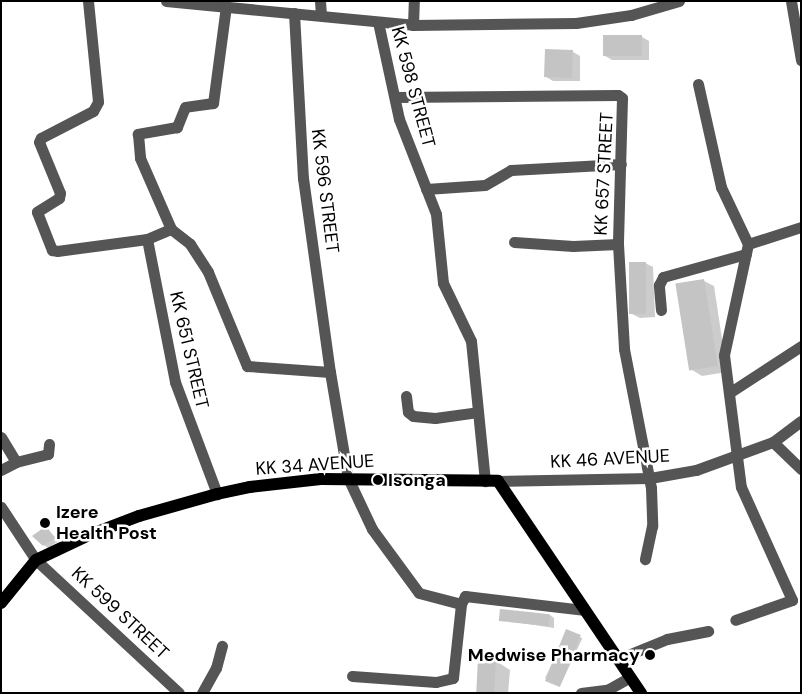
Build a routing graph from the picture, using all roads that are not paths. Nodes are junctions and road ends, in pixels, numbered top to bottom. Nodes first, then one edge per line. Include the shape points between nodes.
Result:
1 (88, 1) edge
2 (166, 1) edge
3 (320, 1) edge
4 (414, 1) edge
5 (679, 1) edge
6 (791, 1) edge
7 (226, 6) junction
8 (294, 13) junction
9 (321, 15) junction
10 (378, 22) junction
11 (413, 25) junction
12 (801, 60) edge
13 (698, 84) dead end
14 (395, 97) junction
15 (621, 164) junction
16 (426, 188) junction
17 (801, 228) edge
18 (170, 229) junction
19 (148, 239) junction
20 (514, 242) dead end
21 (618, 244) junction
22 (747, 249) junction
23 (661, 310) dead end
24 (801, 346) edge
25 (330, 372) junction
26 (730, 393) junction
27 (406, 396) dead end
28 (478, 412) junction
29 (801, 421) edge
30 (1, 437) edge
31 (773, 442) junction
32 (49, 444) dead end
33 (738, 457) junction
34 (16, 462) junction
35 (801, 469) edge
36 (1, 470) edge
37 (348, 478) junction
38 (650, 478) junction
39 (484, 481) junction
40 (498, 481) junction
41 (217, 494) junction
42 (1, 507) edge
43 (645, 559) dead end
44 (36, 560) junction
45 (1, 603) edge
46 (460, 604) junction
47 (585, 610) junction
48 (735, 620) dead end
49 (708, 631) dead end
50 (222, 646) dead end
51 (618, 659) junction
52 (352, 676) dead end
53 (630, 677) junction
54 (435, 687) edge
55 (179, 693) edge
56 (202, 693) edge
57 (581, 693) edge
58 (641, 693) edge

1 - 19 street via 98,102 93,111 41,138 39,142 60,193 59,198 37,212 52,250
2 - 7 street
3 - 9 street
4 - 11 street
5 - 11 street via 631,15 576,24
6 - 12 street
7 - 8 street
7 - 18 street via 213,103 185,107 177,127 138,134 140,158
8 - 9 street
8 - 25 street, KK 596 STREET via 302,178
9 - 10 street
10 - 11 street
10 - 14 street, KK 598 STREET
13 - 22 street via 721,187
14 - 15 street, KK 657 STREET via 618,95 625,103
14 - 16 street, KK 598 STREET via 408,147
15 - 16 street via 511,170 485,185
15 - 21 street, KK 657 STREET via 617,201
16 - 28 street, KK 598 STREET via 440,233 443,283 471,341
17 - 22 street
18 - 19 street
18 - 25 street via 190,244 200,258 250,367
19 - 41 street, KK 651 STREET via 175,382
20 - 21 street via 573,246
21 - 38 street, KK 657 STREET via 624,349
22 - 23 street via 663,277 659,285
22 - 26 street via 725,350
24 - 26 street
25 - 37 street, KK 596 STREET
26 - 33 street
27 - 28 street via 408,412 412,416 434,418
28 - 39 street, KK 598 STREET
29 - 31 street, KK 46 AVENUE
30 - 34 street
31 - 33 street, KK 46 AVENUE
31 - 35 street
32 - 34 street via 48,454
33 - 38 street, KK 46 AVENUE via 696,470
33 - 48 street via 741,488 792,600
34 - 36 street
37 - 39 main road, KK 34 AVENUE
37 - 41 main road, KK 34 AVENUE via 287,481
37 - 46 street, KK 596 STREET via 372,530 419,593
38 - 40 street, KK 46 AVENUE
38 - 43 street, KK 657 STREET via 652,526
39 - 40 main road, KK 34 AVENUE
40 - 47 main road
41 - 44 main road, KK 34 AVENUE via 139,516
42 - 44 street, KK 599 STREET
44 - 45 main road, KK 34 AVENUE
44 - 55 street, KK 599 STREET
46 - 47 street via 465,596 471,595
46 - 54 street via 454,673 452,678
47 - 51 main road
49 - 51 street via 667,639
50 - 56 street via 216,668
51 - 53 main road
52 - 54 street
53 - 57 street via 607,690
53 - 58 main road

